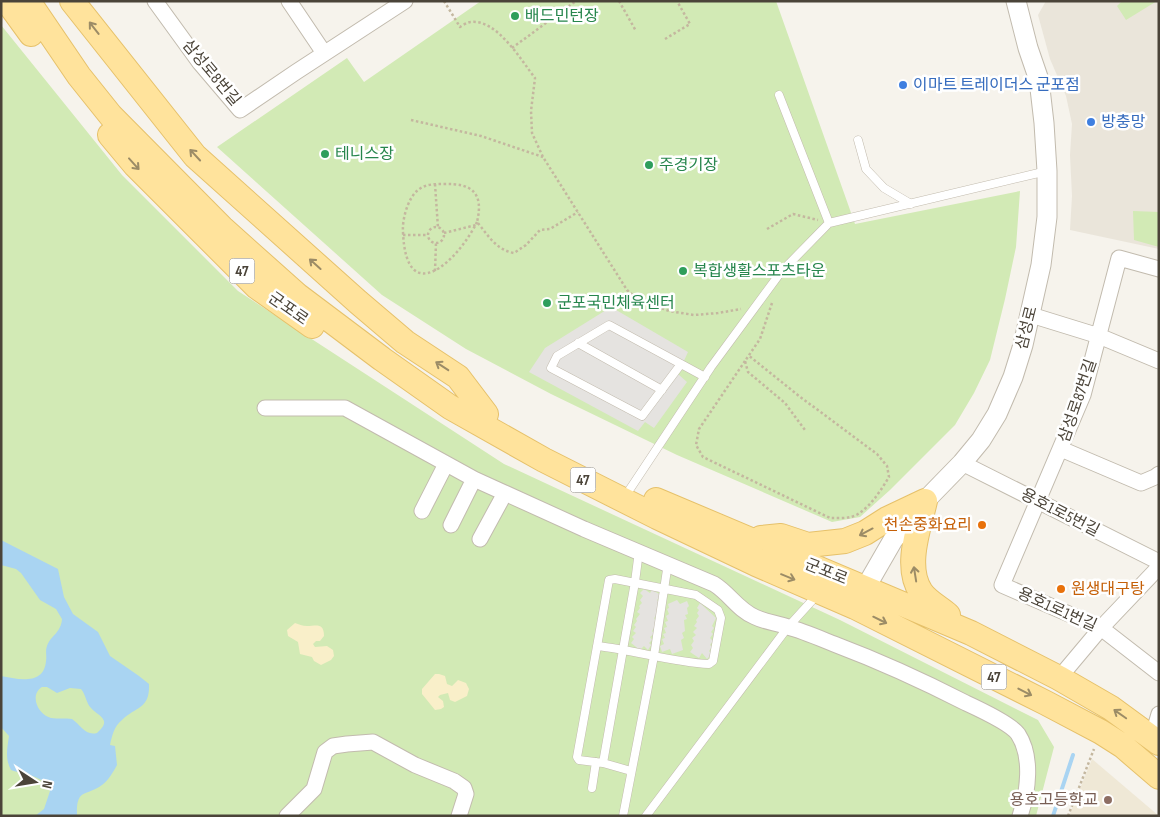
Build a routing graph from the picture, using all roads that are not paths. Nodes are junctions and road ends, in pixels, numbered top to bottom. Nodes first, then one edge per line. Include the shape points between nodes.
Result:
1 (7, 1) edge
2 (28, 1) edge
3 (44, 1) edge
4 (72, 1) edge
5 (155, 1) edge
6 (289, 1) edge
7 (405, 1) edge
8 (1016, 1) edge
9 (324, 53) junction
10 (779, 95) dead end
11 (858, 140) dead end
12 (1046, 171) junction
13 (911, 204) junction
14 (829, 223) junction
15 (1159, 269) edge
16 (1031, 315) junction
17 (1099, 336) junction
18 (578, 343) junction
19 (1159, 362) edge
20 (681, 364) junction
21 (705, 377) junction
22 (662, 390) junction
23 (265, 408) dead end
24 (486, 414) junction
25 (1061, 449) junction
26 (544, 460) junction
27 (962, 463) junction
28 (446, 464) junction
29 (1159, 474) edge
30 (474, 479) junction
31 (630, 489) junction
32 (505, 493) junction
33 (925, 501) junction
34 (1036, 502) junction
35 (422, 511) dead end
36 (658, 517) junction
37 (451, 525) dead end
38 (740, 536) junction
39 (480, 539) dead end
40 (639, 551) junction
41 (1159, 562) edge
42 (668, 563) junction
43 (1159, 567) edge
44 (635, 582) junction
45 (826, 583) junction
46 (664, 588) junction
47 (860, 597) junction
48 (788, 627) junction
49 (1101, 628) junction
50 (971, 633) junction
51 (598, 646) junction
52 (624, 649) junction
53 (654, 656) junction
54 (1159, 673) edge
55 (1059, 678) junction
56 (1159, 714) edge
57 (1155, 740) edge
58 (600, 763) junction
59 (631, 771) junction
60 (1159, 777) edge
61 (592, 788) dead end
62 (286, 816) edge
63 (459, 816) edge
64 (623, 816) edge
65 (646, 816) edge
66 (1020, 816) edge

1 -> 26 main road, 군포로 / 47 via 69,88 135,165 257,287 376,371 440,410 513,452
2 - 26 main road, 군포로 / 47 via 79,76 111,116 222,228 298,295 382,359 450,407
3 - 24 main road, 군포로 / 47 via 123,106 185,173 283,266 312,293 388,351
24 -> 4 main road, 군포로 / 47 via 458,377 405,342 195,156
5 - 9 street, 삼성로8번길 via 200,63 240,110
6 - 9 street
7 - 9 street
8 - 12 street, 삼성로 via 1039,80
10 - 14 lane
11 - 13 lane via 866,170 884,188
12 - 13 lane
12 - 16 street, 삼성로 via 1047,217
13 - 14 lane
14 - 21 lane via 781,272
15 - 17 street, 삼성로87번길 via 1119,258
16 - 17 street, 삼성로87번길
16 - 27 street, 삼성로 via 1013,377 997,414
17 - 19 street, 삼성로87번길
17 - 25 street, 삼성로87번길 via 1083,395
18 - 20 lane via 608,325
18 - 22 lane
18 - 22 lane via 557,356 551,368 642,416
20 - 21 lane
20 - 22 lane
21 - 31 lane
23 - 28 street via 345,408
24 - 31 main road, 군포로 / 47
25 - 29 street, 삼성로87번길 via 1141,484
25 - 34 street
26 - 36 main road, 군포로 / 47
27 - 33 street, 삼성로
27 - 34 street, 용호1로5번길
28 - 30 street
28 - 35 street
30 - 32 street
30 - 37 street
31 - 38 main road, 군포로 / 47
32 - 39 street
32 - 40 street
33 -> 38 main road via 845,542 808,545 781,536
33 - 47 street, 삼성로 via 893,540
50 -> 33 main road via 922,594 917,584 914,555
34 - 41 street, 용호1로5번길
34 - 49 street, 용호1로1번길 via 1002,585
36 - 38 main road via 672,515 725,537
36 -> 45 main road, 군포로 / 47 via 799,582
38 - 45 main road, 군포로 / 47
40 - 42 street
40 - 44 lane
42 - 46 lane
42 - 48 street via 720,588 744,612
43 - 49 street
44 - 46 lane
44 - 51 lane via 609,580
44 - 52 lane
45 - 47 main road, 군포로 / 47
45 - 48 lane
46 - 53 lane
46 - 53 lane via 696,595 718,610 721,618 713,661 709,664
47 - 50 main road, 군포로 / 47
47 -> 60 main road, 군포로 / 47 via 1101,732
48 - 65 lane
48 - 66 street via 933,686 987,712 1017,733 1023,744 1027,778
49 - 54 street, 용호1로1번길
49 - 55 street
50 - 55 main road, 군포로 / 47
51 - 52 lane
51 - 58 lane via 576,757
52 - 53 lane
52 - 58 lane
53 - 59 lane
57 -> 55 main road, 군포로 / 47
56 - 57 street
58 - 59 lane
58 - 61 lane
59 - 64 lane
62 - 63 street via 314,789 326,752 333,746 362,742 373,742 403,760 464,788 466,794

